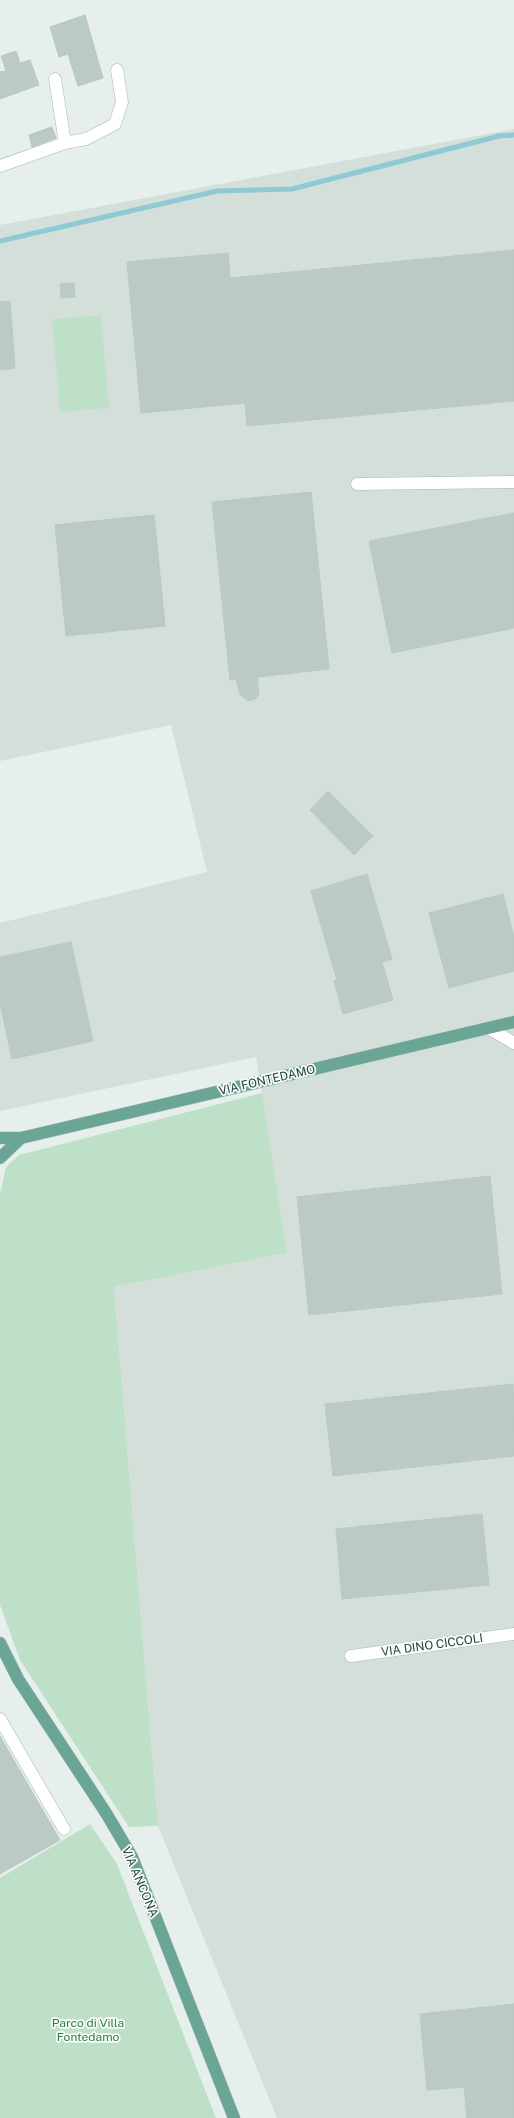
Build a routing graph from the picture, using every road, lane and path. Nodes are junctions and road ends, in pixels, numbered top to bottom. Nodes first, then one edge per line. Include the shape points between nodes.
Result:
1 (117, 70) dead end
2 (55, 79) dead end
3 (65, 143) junction
4 (0, 166) edge
5 (514, 482) edge
6 (357, 484) dead end
7 (514, 1022) edge
8 (488, 1028) junction
9 (514, 1043) edge
10 (0, 1138) edge
11 (21, 1138) junction
12 (0, 1158) edge
13 (514, 1634) edge
14 (0, 1643) edge
15 (350, 1656) dead end
16 (0, 1719) edge
17 (64, 1829) dead end
18 (234, 2118) edge

1 - 3 street via 122,102 115,124 86,139
2 - 3 street
3 - 4 street
5 - 6 street
7 - 8 main road, VIA FONTEDAMO
8 - 9 street
8 - 11 main road, VIA FONTEDAMO
10 - 11 main road, VIA FONTEDAMO
11 - 12 main road
13 - 15 street, VIA DINO CICCOLI
14 - 18 main road, VIA ANCONA via 18,1679 132,1857
16 - 17 street

